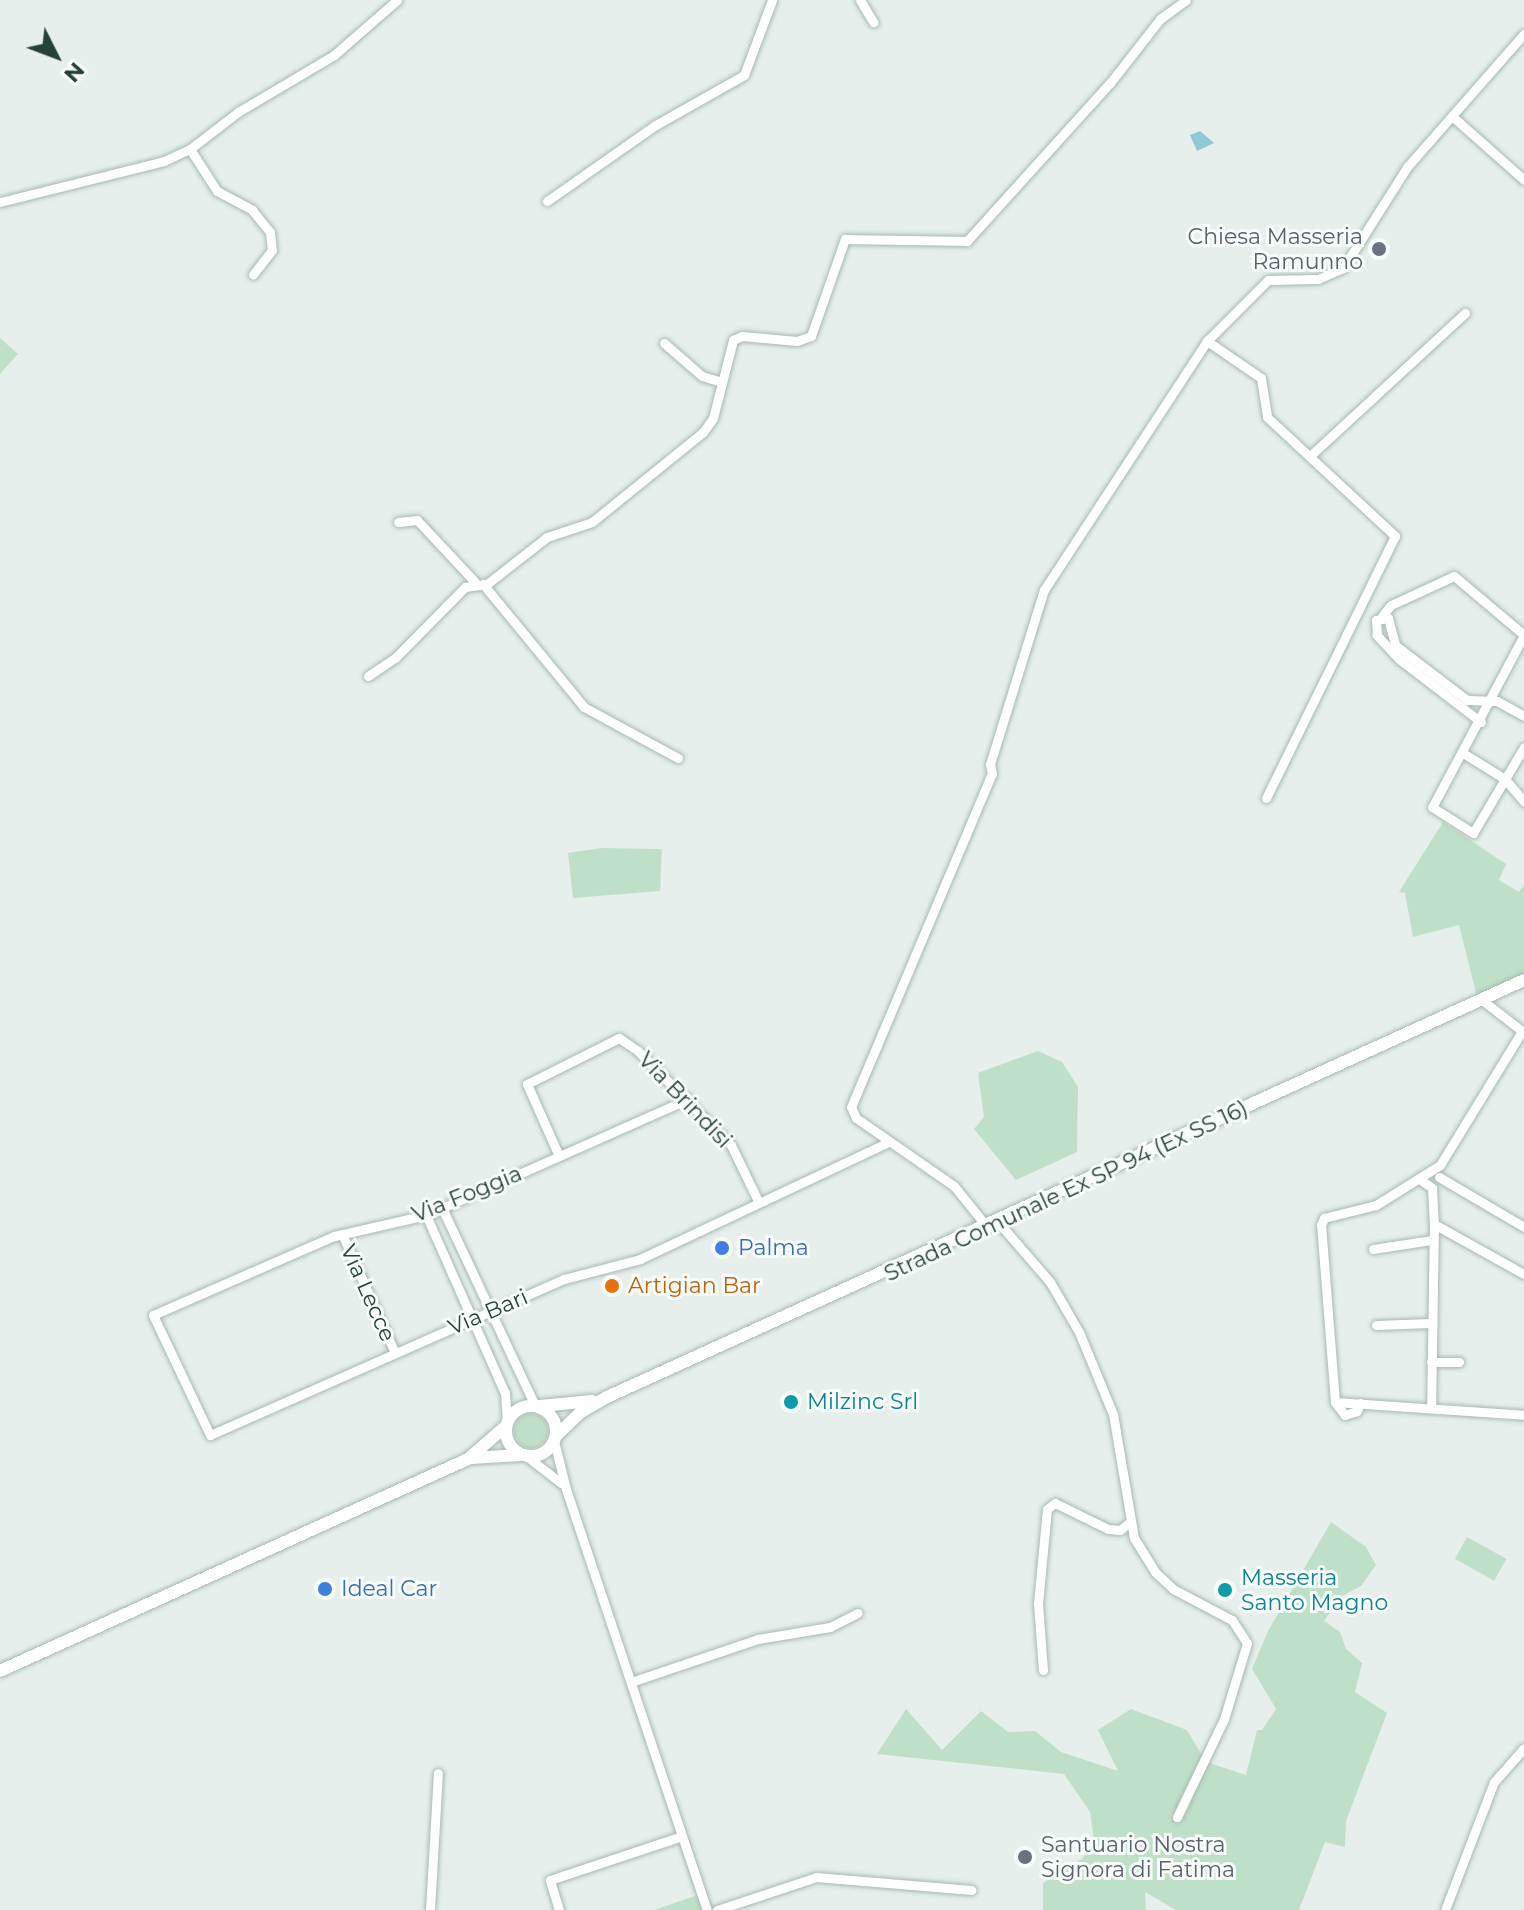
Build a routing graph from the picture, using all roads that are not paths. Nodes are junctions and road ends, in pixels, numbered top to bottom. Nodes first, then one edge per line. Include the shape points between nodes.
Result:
1 (397, 0) edge
2 (772, 0) edge
3 (860, 0) edge
4 (1186, 0) edge
5 (873, 22) dead end
6 (1524, 34) edge
7 (1452, 116) junction
8 (190, 149) junction
9 (1524, 180) edge
10 (547, 201) dead end
11 (0, 202) edge
12 (253, 274) dead end
13 (1465, 313) dead end
14 (1207, 341) junction
15 (664, 343) dead end
16 (722, 382) junction
17 (1310, 456) junction
18 (398, 522) dead end
19 (479, 583) junction
20 (1382, 616) junction
21 (1524, 635) edge
22 (368, 676) dead end
23 (1488, 701) junction
24 (1524, 716) edge
25 (1481, 722) junction
26 (1524, 747) edge
27 (1463, 753) junction
28 (678, 758) dead end
29 (1505, 779) junction
30 (1266, 798) dead end
31 (1524, 802) edge
32 (1524, 980) edge
33 (1482, 1000) junction
34 (1523, 1032) edge
35 (688, 1099) junction
36 (889, 1142) junction
37 (559, 1156) junction
38 (1440, 1165) junction
39 (1439, 1177) junction
40 (1421, 1180) junction
41 (1432, 1188) junction
42 (759, 1203) junction
43 (442, 1208) junction
44 (426, 1215) junction
45 (1434, 1224) junction
46 (993, 1225) junction
47 (1524, 1227) edge
48 (342, 1234) junction
49 (1432, 1240) junction
50 (1373, 1249) dead end
51 (1524, 1274) edge
52 (489, 1312) junction
53 (153, 1315) joint
54 (472, 1318) junction
55 (1431, 1323) junction
56 (1376, 1325) dead end
57 (395, 1353) junction
58 (1431, 1362) junction
59 (1459, 1362) dead end
60 (607, 1397) junction
61 (1431, 1405) junction
62 (537, 1406) junction
63 (1524, 1415) edge
64 (507, 1424) junction
65 (555, 1438) junction
66 (524, 1455) junction
67 (468, 1459) junction
68 (566, 1489) junction
69 (1131, 1521) junction
70 (858, 1613) dead end
71 (1043, 1670) dead end
72 (0, 1671) edge
73 (631, 1682) junction
74 (1524, 1748) edge
75 (438, 1773) dead end
76 (1177, 1817) dead end
77 (682, 1836) junction
78 (971, 1890) dead end
79 (430, 1910) edge
80 (559, 1910) edge
81 (707, 1910) edge
82 (717, 1910) edge
83 (1445, 1910) edge

1 - 8 street via 334,55 238,112
2 - 10 street via 744,75 654,126
3 - 5 street
4 - 16 street via 1160,19 1110,83 967,241 845,239 811,336 797,341 742,336 733,340
6 - 7 street
7 - 9 street
7 - 14 street via 1407,167 1343,268 1318,279 1268,280
8 - 11 street via 164,161
8 - 12 street via 217,191 252,210 270,232 272,250
13 - 17 street
14 - 17 street via 1261,378 1267,417
14 - 36 street via 1044,590 992,774 852,1113
15 - 16 street via 702,376
16 - 19 street via 713,418 703,432 592,522 547,537
17 - 30 street via 1389,528 1394,546
18 - 19 street via 417,520
19 - 22 street
19 - 28 street via 584,707
20 - 21 street via 1391,605 1454,576
20 - 23 street via 1393,625 1395,645 1467,700
20 - 25 street via 1373,628 1399,659
21 - 23 street
23 - 24 street
23 - 25 street
25 - 27 street
26 - 29 street
27 - 29 street
27 - 29 street via 1432,807 1473,833
29 - 31 street
32 - 33 main road, Strada Comunale Ex SP 94 (Ex SS 16)
33 - 34 street
33 - 46 main road, Strada Comunale Ex SP 94 (Ex SS 16)
34 - 38 street
35 - 37 street, Via Foggia
35 - 37 street, Via Brindisi via 619,1038 527,1084
35 - 42 street, Via Brindisi via 731,1145
36 - 42 street, Via Bari
36 - 46 street via 954,1186
37 - 43 street, Via Foggia
38 - 39 street
38 - 40 street
39 - 41 street
39 - 47 street
40 - 41 street
40 - 61 street via 1376,1205 1324,1218 1321,1225 1335,1402
41 - 45 street
42 - 52 street, Via Bari via 640,1259 564,1279
43 - 44 street, Via Foggia
43 - 52 street
44 - 48 street, Via Foggia
44 - 54 street
45 - 49 street
45 - 51 street
46 - 60 main road, Strada Comunale Ex SP 94 (Ex SS 16)
46 - 69 street via 1050,1282 1079,1332 1113,1414
48 - 53 street, Via Foggia
48 - 57 street, Via Lecce
49 - 50 street
49 - 55 street
52 - 54 street, Via Bari
52 - 62 street
53 - 57 street, Via Bari via 210,1435
54 - 57 street, Via Bari
54 - 64 street via 505,1393
55 - 56 street
55 - 58 street
58 - 59 street
58 - 61 street
60 - 62 main road, Strada Comunale Ex SP 94 (Ex SS 16) via 566,1407
60 - 65 main road, Strada Comunale Ex SP 94 (Ex SS 16) via 581,1412
61 - 63 street via 1458,1413
62 - 64 main road via 518,1409
62 - 65 main road via 551,1415
64 - 66 main road via 511,1447
64 - 67 main road
65 - 66 main road via 542,1453
65 - 68 street
66 - 67 main road
66 - 68 street via 553,1473
67 - 72 main road
68 - 73 street
69 - 71 street via 1120,1530 1108,1529 1055,1503 1047,1509 1038,1604
69 - 76 street via 1134,1538 1155,1572 1173,1589 1232,1620 1247,1643 1224,1719
70 - 73 street via 830,1627 758,1639
73 - 77 street
74 - 83 street via 1494,1782
75 - 79 street
77 - 80 street via 550,1880
77 - 81 street
78 - 82 street via 816,1877

